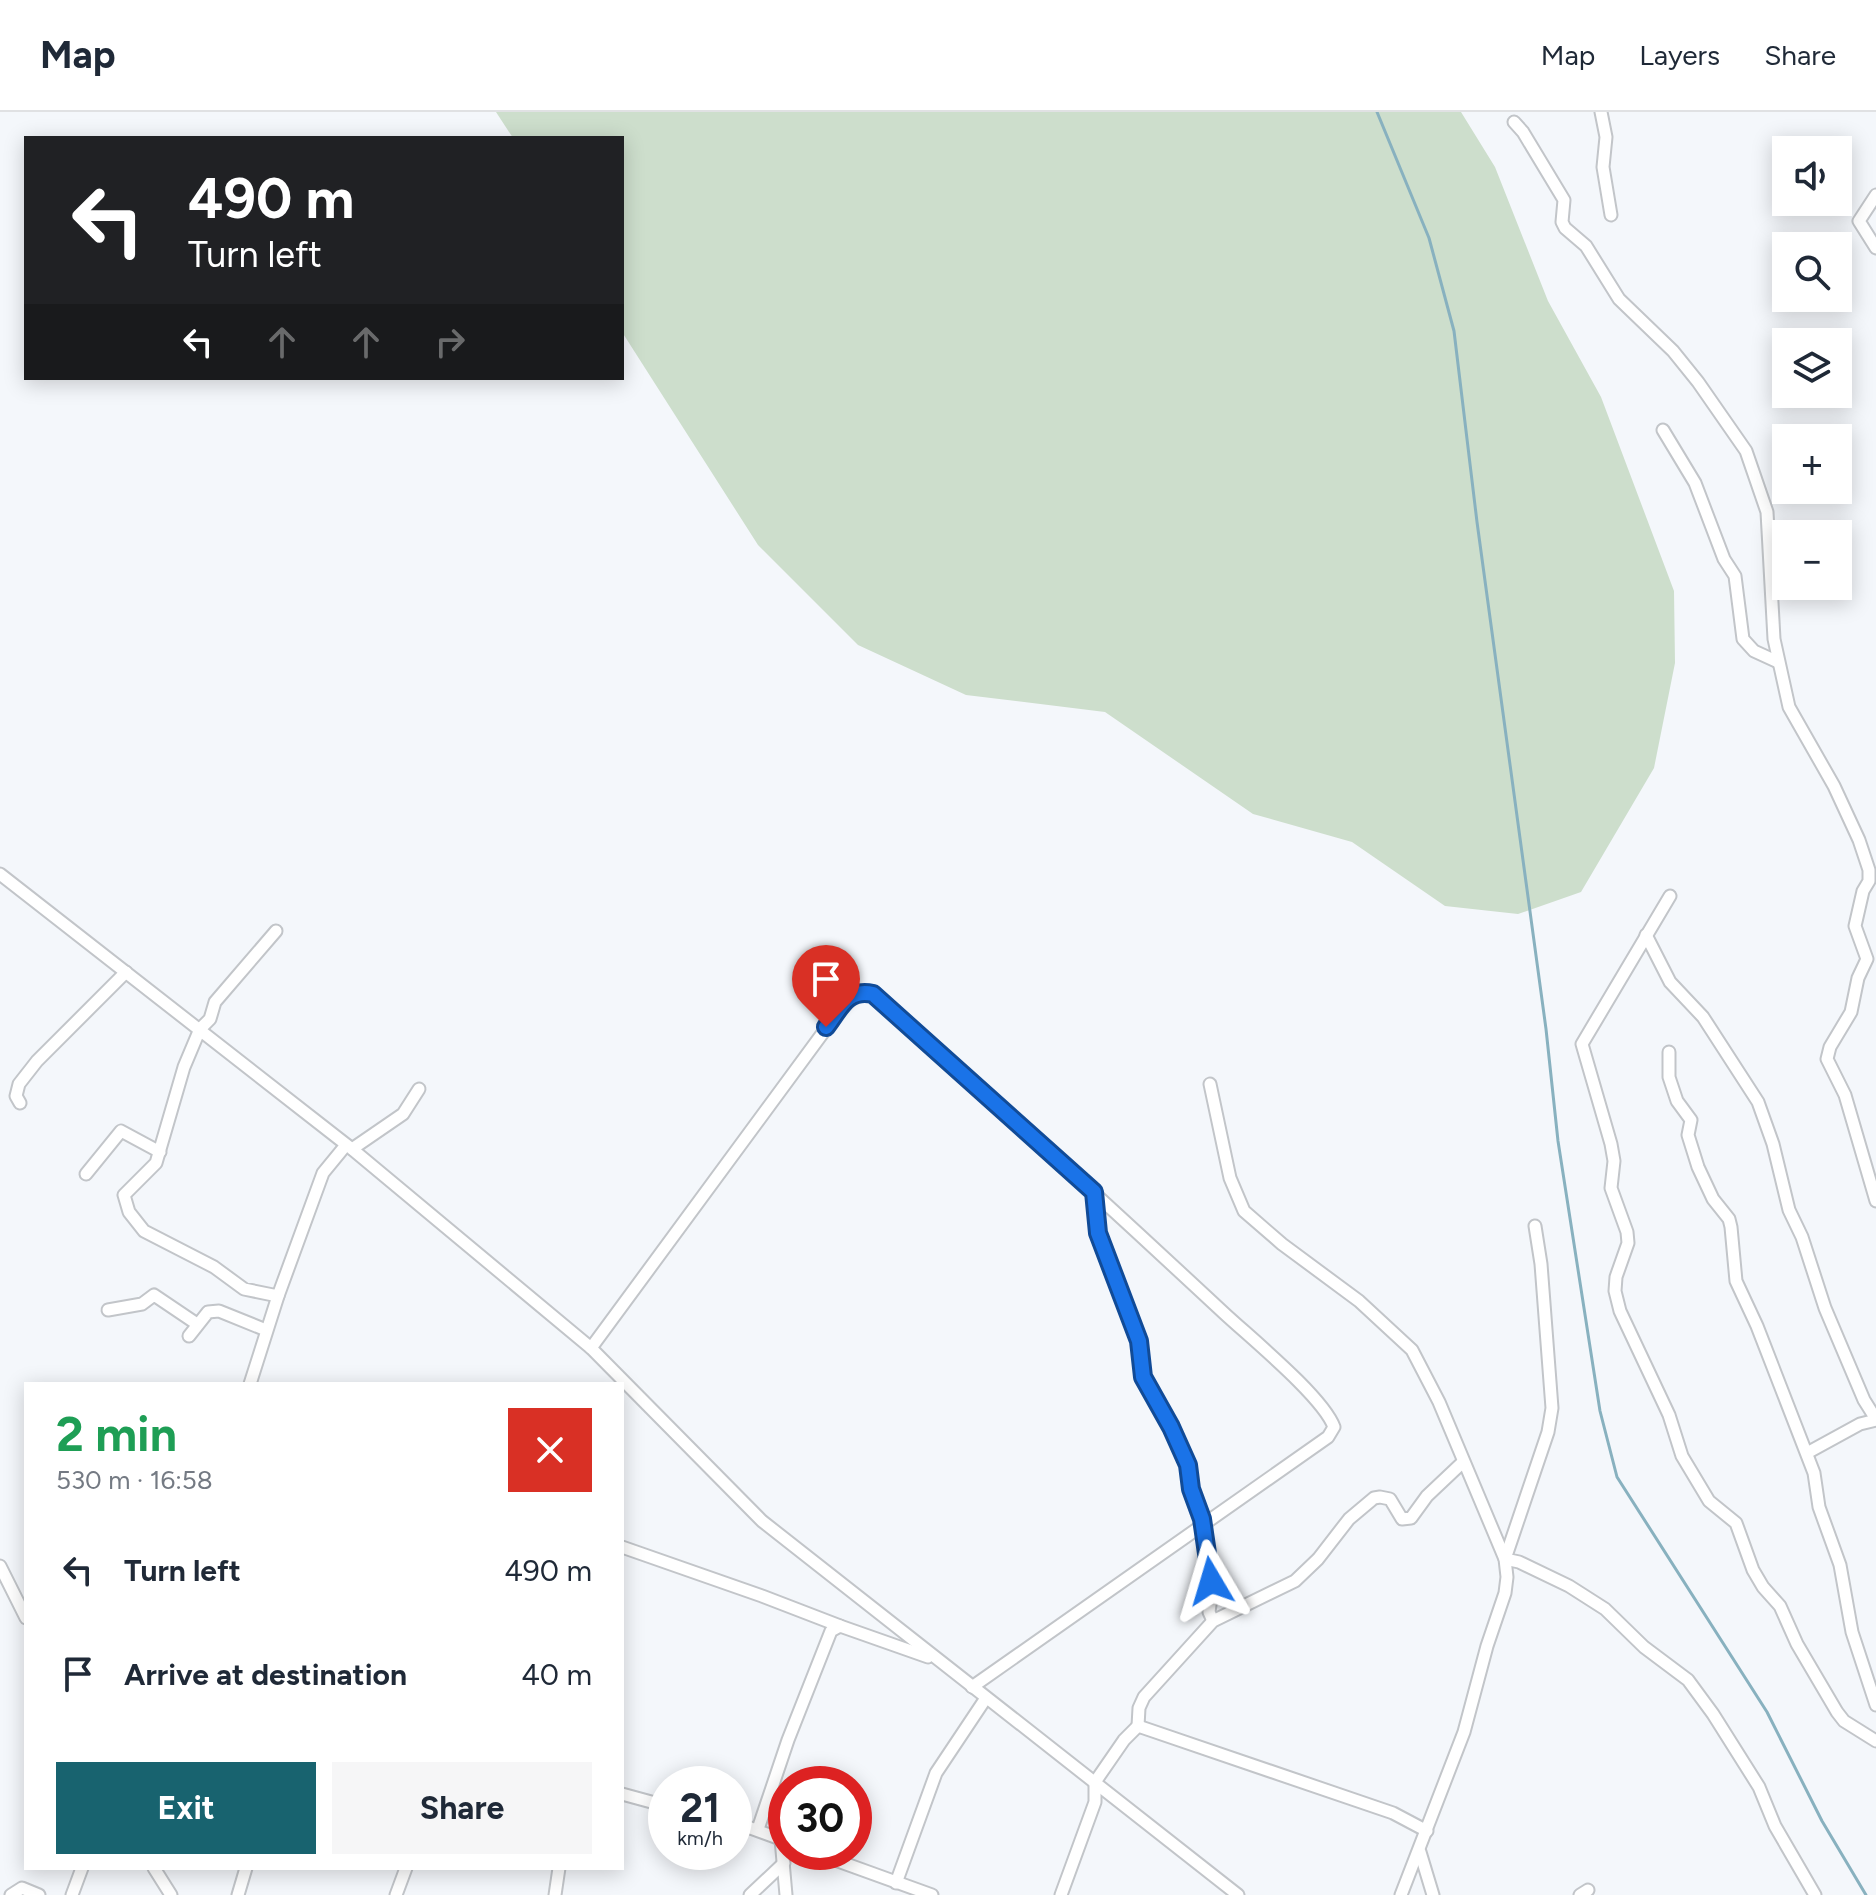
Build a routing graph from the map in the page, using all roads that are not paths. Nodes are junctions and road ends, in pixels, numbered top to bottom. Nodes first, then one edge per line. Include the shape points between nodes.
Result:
1 (1601, 112) edge
2 (1514, 122) dead end
3 (1876, 195) edge
4 (1611, 215) dead end
5 (1876, 248) edge
6 (1663, 430) dead end
7 (1778, 662) junction
8 (0, 874) edge
9 (1873, 879) edge
10 (1670, 896) dead end
11 (276, 931) dead end
12 (1646, 935) junction
13 (126, 972) junction
14 (200, 1029) junction
15 (1669, 1052) dead end
16 (1210, 1084) dead end
17 (419, 1089) dead end
18 (20, 1103) dead end
19 (349, 1147) junction
20 (160, 1152) junction
21 (86, 1174) dead end
22 (1094, 1192) junction
23 (1876, 1201) edge
24 (1535, 1226) dead end
25 (278, 1296) junction
26 (108, 1310) dead end
27 (197, 1324) junction
28 (266, 1330) junction
29 (189, 1336) dead end
30 (591, 1348) junction
31 (251, 1382) edge
32 (1876, 1420) edge
33 (1807, 1453) junction
34 (1463, 1462) junction
35 (1203, 1524) junction
36 (624, 1548) edge
37 (1505, 1559) junction
38 (0, 1566) edge
39 (24, 1614) edge
40 (1213, 1621) junction
41 (840, 1626) junction
42 (938, 1660) junction
43 (972, 1687) junction
44 (986, 1698) junction
45 (1876, 1705) edge
46 (1138, 1726) junction
47 (1876, 1741) edge
48 (1095, 1784) junction
49 (624, 1795) edge
50 (648, 1801) edge
51 (752, 1827) edge
52 (758, 1829) junction
53 (1427, 1831) junction
54 (768, 1833) edge
55 (1420, 1852) junction
56 (81, 1870) edge
57 (155, 1870) edge
58 (245, 1870) edge
59 (405, 1870) edge
60 (559, 1870) edge
61 (777, 1870) edge
62 (784, 1870) edge
63 (861, 1870) edge
64 (896, 1883) junction
65 (11, 1895) edge
66 (39, 1895) edge
67 (72, 1895) edge
68 (171, 1895) edge
69 (238, 1895) edge
70 (396, 1895) edge
71 (555, 1895) edge
72 (750, 1895) edge
73 (786, 1895) edge
74 (932, 1895) edge
75 (1061, 1895) edge
76 (1238, 1895) edge
77 (1401, 1895) edge
78 (1433, 1895) edge
79 (1815, 1895) edge

1 - 4 street
2 - 7 street via 1564,200 1565,228 1586,246 1619,299 1673,351 1746,451 1767,512
3 - 5 street via 1859,221
6 - 7 street via 1695,483 1735,576 1743,639
7 - 9 street via 1789,707 1840,800
8 - 13 street
9 - 23 street via 1863,891 1855,926 1867,964 1827,1059 1845,1095
10 - 12 street
11 - 14 street via 215,1002
12 - 32 street via 1670,982 1703,1017 1758,1102 1825,1308
12 - 47 street via 1582,1044 1611,1144 1611,1188 1627,1232 1616,1277 1620,1311 1697,1483 1736,1523 1753,1570 1780,1606 1837,1712
13 - 14 street
13 - 18 street via 37,1061 19,1084
14 - 19 street
14 - 20 street via 175,1090
15 - 33 street via 1669,1077 1691,1120 1691,1147 1731,1227 1736,1281
16 - 34 street via 1230,1178 1244,1211 1412,1350
17 - 19 street via 403,1114
19 - 25 street via 323,1173
19 - 30 street
20 - 21 street via 121,1131
20 - 25 street via 124,1195 137,1225 244,1289
22 - 30 street via 873,994 861,991 843,1005
22 - 35 street via 1098,1233 1139,1341 1143,1377 1183,1451
22 - 35 street via 1303,1388 1334,1427 1328,1437
24 - 37 street via 1552,1408
25 - 28 street
26 - 27 street via 142,1304 154,1295
27 - 28 street via 208,1312 219,1311
27 - 29 street
28 - 31 street
30 - 42 street via 762,1521
32 - 33 street
33 - 45 street
34 - 37 street
34 - 40 street via 1411,1518 1402,1519 1390,1499 1374,1498 1295,1581
35 - 40 street
35 - 43 street
36 - 41 street
37 - 53 street via 1503,1602
37 - 79 street via 1546,1574 1605,1609 1688,1680 1759,1787
38 - 39 street
40 - 46 street via 1144,1697
41 - 42 street
41 - 52 street via 831,1631
42 - 43 street
43 - 44 street
44 - 48 street
44 - 64 street via 936,1773
46 - 48 street
46 - 53 street via 1393,1813
48 - 75 street via 1095,1802
48 - 76 street
49 - 50 street
51 - 52 street
52 - 54 street
53 - 55 street
55 - 77 street
55 - 78 street
56 - 67 street
57 - 68 street
58 - 69 street
59 - 70 street
60 - 71 street
61 - 72 street
62 - 73 street
63 - 64 street
64 - 74 street
65 - 66 street via 22,1888

